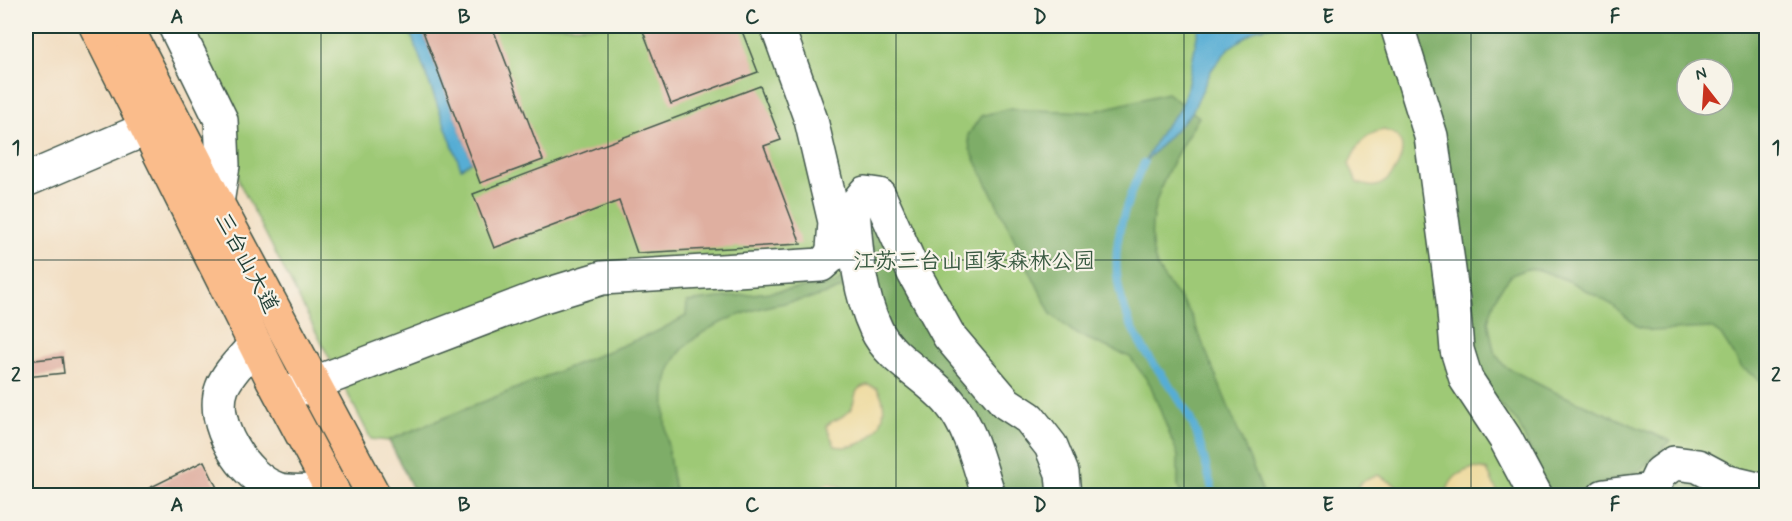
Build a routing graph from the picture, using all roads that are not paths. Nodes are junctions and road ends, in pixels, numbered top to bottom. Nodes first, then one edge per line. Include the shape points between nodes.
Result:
1 (96, 26) edge
2 (126, 26) edge
3 (175, 26) edge
4 (777, 26) edge
5 (1397, 26) edge
6 (148, 128) junction
7 (26, 180) edge
8 (217, 203) junction
9 (255, 344) junction
10 (313, 383) junction
11 (281, 395) junction
12 (1767, 491) edge
13 (333, 493) edge
14 (1653, 493) edge
15 (374, 495) edge
16 (989, 495) edge
17 (1064, 495) edge
18 (1536, 495) edge
19 (1604, 495) edge

1 - 6 main road, 三台山大道
2 - 8 main road, 三台山大道
3 - 8 lane via 221,120 223,165
4 - 10 lane via 811,120 836,222 833,249 821,265 602,278 537,298
5 - 18 lane via 1431,136 1457,350 1466,379
6 - 7 lane
6 - 9 main road, 三台山大道
8 - 10 main road, 三台山大道
9 - 11 main road, 三台山大道
9 - 13 lane via 223,386 218,403 225,430 240,461 254,476 278,489
10 - 11 lane
10 - 15 main road, 三台山大道
11 - 13 main road, 三台山大道
12 - 14 lane via 1728,482 1698,466 1674,463 1660,473
14 - 19 lane
16 - 17 lane via 969,437 950,403 876,331 861,288 852,208 865,193 879,195 949,336 1006,403 1029,418 1051,446 1062,473

